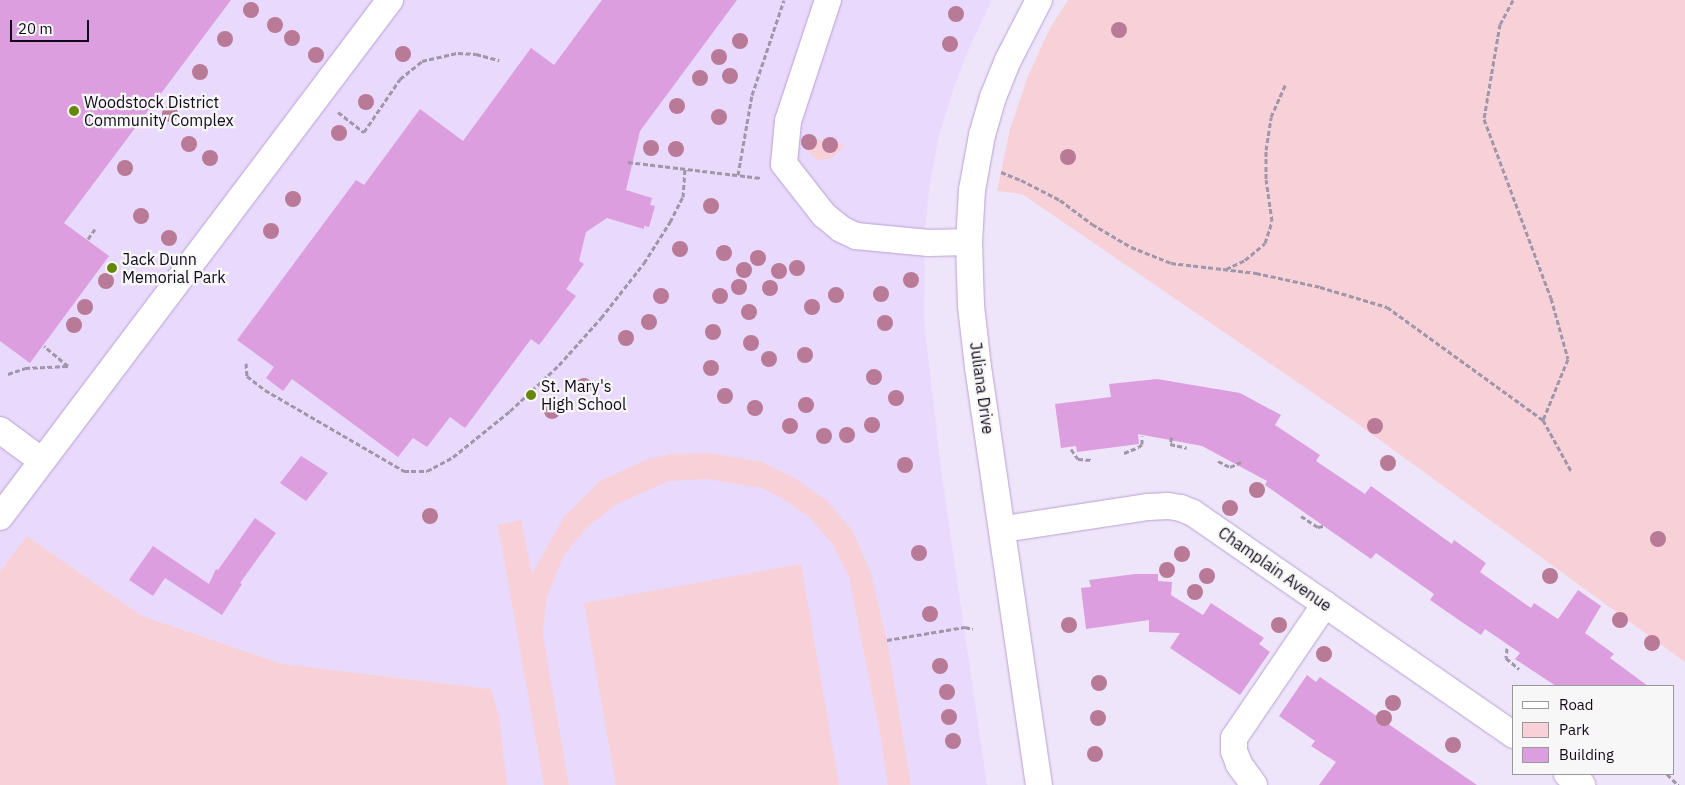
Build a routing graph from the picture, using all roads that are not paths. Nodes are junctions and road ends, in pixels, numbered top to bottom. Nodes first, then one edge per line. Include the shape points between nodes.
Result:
1 (390, 0) edge
2 (828, 0) edge
3 (1039, 0) edge
4 (968, 242) junction
5 (0, 430) edge
6 (42, 461) junction
7 (0, 517) edge
8 (1004, 529) junction
9 (1325, 604) junction
10 (1512, 734) edge
11 (1568, 775) edge
12 (1040, 785) edge
13 (1254, 785) edge
14 (1582, 785) edge

1 - 6 street
2 - 4 street via 788,121 784,164 824,215 856,236 929,243
3 - 4 street, Juliana Drive via 1023,28 993,98 982,135 972,190
4 - 8 street, Juliana Drive via 978,367
5 - 6 street
6 - 7 street
8 - 9 street, Champlain Avenue via 1148,507 1181,508
8 - 12 street, Juliana Drive
9 - 10 street, Champlain Avenue
9 - 13 street via 1234,738 1239,764
11 - 14 street

